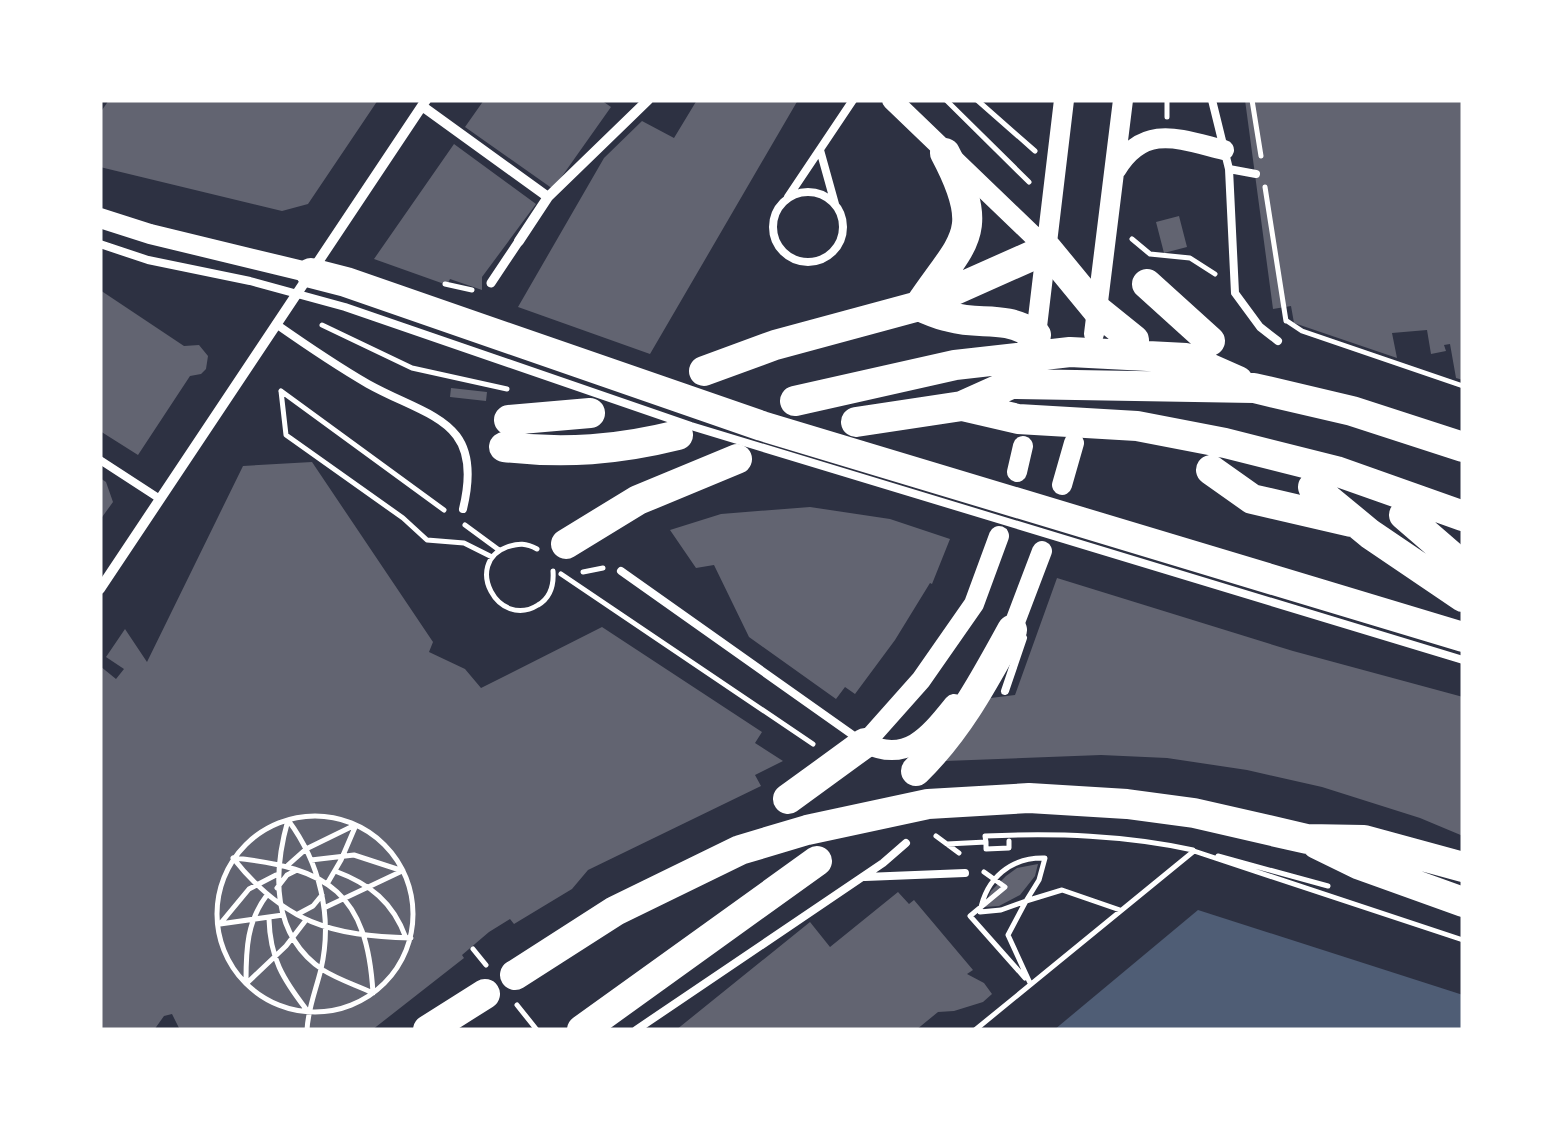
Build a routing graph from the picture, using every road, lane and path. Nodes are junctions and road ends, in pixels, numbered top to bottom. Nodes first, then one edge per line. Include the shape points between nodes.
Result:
1 (648, 100) edge
2 (853, 100) edge
3 (892, 100) edge
4 (946, 100) edge
5 (977, 100) edge
6 (1064, 100) edge
7 (1123, 100) edge
8 (1167, 100) edge
9 (1212, 100) edge
10 (1252, 100) edge
11 (424, 103) edge
12 (1167, 118) dead end
13 (820, 150) junction
14 (946, 153) junction
15 (1038, 154) dead end
16 (1261, 156) dead end
17 (1226, 160) junction
18 (1260, 175) joint
19 (1113, 176) junction
20 (1031, 184) dead end
21 (788, 197) junction
22 (548, 198) junction
23 (835, 204) junction
24 (100, 218) edge
25 (1122, 229) dead end
26 (519, 241) joint
27 (100, 244) edge
28 (1046, 248) junction
29 (1222, 278) dead end
30 (304, 283) junction
31 (491, 283) dead end
32 (1146, 284) dead end
33 (919, 306) junction
34 (1270, 310) dead end
35 (1286, 320) junction
36 (1096, 322) junction
37 (276, 324) junction
38 (322, 325) dead end
39 (1036, 335) joint
40 (1134, 340) dead end
41 (1210, 341) dead end
42 (1278, 342) dead end
43 (704, 371) dead end
44 (1463, 386) edge
45 (1254, 388) junction
46 (795, 401) dead end
47 (962, 406) junction
48 (590, 413) dead end
49 (511, 420) junction
50 (856, 422) dead end
51 (678, 435) dead end
52 (1074, 443) dead end
53 (1023, 446) dead end
54 (1463, 447) edge
55 (737, 459) dead end
56 (100, 460) edge
57 (1210, 470) dead end
58 (1017, 472) dead end
59 (1062, 486) dead end
60 (1313, 487) dead end
61 (160, 499) junction
62 (463, 509) dead end
63 (1463, 516) edge
64 (1358, 524) junction
65 (1416, 525) dead end
66 (999, 536) dead end
67 (499, 550) junction
68 (1042, 551) dead end
69 (560, 556) junction
70 (492, 557) junction
71 (1463, 566) edge
72 (620, 571) dead end
73 (100, 590) edge
74 (1463, 597) edge
75 (1386, 624) junction
76 (1018, 632) junction
77 (1463, 637) edge
78 (1463, 660) edge
79 (996, 678) dead end
80 (1006, 691) dead end
81 (865, 743) junction
82 (816, 745) dead end
83 (916, 771) dead end
84 (788, 799) dead end
85 (288, 820) junction
86 (356, 824) junction
87 (1307, 839) junction
88 (1009, 841) dead end
89 (986, 842) junction
90 (906, 843) dead end
91 (947, 844) dead end
92 (306, 849) junction
93 (343, 855) junction
94 (233, 858) junction
95 (312, 860) junction
96 (816, 860) dead end
97 (277, 863) junction
98 (288, 865) junction
99 (1463, 867) edge
100 (300, 869) junction
101 (336, 871) junction
102 (402, 872) junction
103 (965, 873) dead end
104 (276, 875) junction
105 (317, 876) junction
106 (862, 877) junction
107 (256, 884) junction
108 (327, 884) junction
109 (277, 888) junction
110 (371, 888) junction
111 (1005, 888) dead end
112 (1346, 892) dead end
113 (322, 894) junction
114 (267, 895) junction
115 (344, 900) junction
116 (1026, 901) junction
117 (1463, 902) edge
118 (280, 903) junction
119 (325, 907) junction
120 (1397, 909) dead end
121 (1120, 910) junction
122 (295, 914) junction
123 (282, 916) junction
124 (269, 920) junction
125 (306, 920) junction
126 (252, 921) junction
127 (218, 924) junction
128 (326, 929) junction
129 (293, 937) junction
130 (1463, 937) edge
131 (366, 938) junction
132 (408, 938) junction
133 (274, 958) junction
134 (321, 969) junction
135 (521, 972) dead end
136 (246, 984) junction
137 (1030, 984) junction
138 (373, 993) junction
139 (308, 1012) junction
140 (306, 1030) edge
141 (428, 1030) edge
142 (467, 1030) edge
143 (582, 1030) edge
144 (636, 1030) edge
145 (975, 1030) edge

1 - 22 street
2 - 13 lane
3 - 14 main road
4 - 20 path
5 - 15 path
6 - 28 main road
7 - 19 main road
8 - 12 path
9 - 17 lane
10 - 16 path
11 - 22 street
11 - 30 street
13 - 21 lane
13 - 23 lane
14 - 28 main road
14 - 33 highway via 968,209 965,238
17 - 18 lane
17 - 19 main road via 1158,138 1132,146
17 - 42 lane via 1235,293
18 - 35 path
19 - 36 main road
21 - 23 lane via 813,192
21 - 23 lane via 774,217 774,240 801,262 835,250 844,227
22 - 26 street
24 - 30 main road
25 - 29 path via 1150,254 1190,258
26 - 31 street
27 - 30 lane via 148,260
28 - 33 highway
28 - 36 highway
28 - 39 main road
30 - 37 street
30 - 75 highway via 346,282 547,365 762,426
32 - 41 highway
33 - 39 highway via 951,318 997,319
33 - 43 highway
34 - 35 path
35 - 44 path
36 - 40 highway
37 - 61 street
37 - 62 lane via 450,428 469,464
38 - 49 path
45 - 46 highway via 1186,358 1070,352 955,365
45 - 47 highway via 1011,384
45 - 54 highway
47 - 50 highway
47 - 63 highway via 1018,419 1136,426 1226,442 1336,470
48 - 49 highway
49 - 51 highway via 549,452 594,452
52 - 59 main road
53 - 58 main road
55 - 69 highway via 638,500
56 - 61 lane
57 - 64 highway via 1252,499
60 - 64 highway
61 - 73 street
64 - 74 highway
65 - 71 highway
66 - 81 main road via 974,604 921,680
67 - 69 path via 529,544 547,558
67 - 70 path
67 - 70 path via 280,391 286,435 427,540 464,543
68 - 76 main road
69 - 70 path via 545,600 525,611 494,599 488,589
69 - 82 path
72 - 81 lane
75 - 77 highway
75 - 78 lane
76 - 79 lane
76 - 80 lane
76 - 81 main road via 924,736 898,751
76 - 83 highway via 942,746
81 - 84 highway
85 - 86 path via 332,817
85 - 92 path
85 - 94 path via 263,830
85 - 97 path
86 - 92 path
86 - 93 path
86 - 102 path via 392,853
87 - 99 highway via 1364,840
87 - 117 highway
87 - 135 highway via 1127,804 1029,798 928,804 740,850 616,910
88 - 89 path via 1009,848 986,849
89 - 91 path
89 - 112 path via 985,836 1066,834 1152,842
90 - 106 lane
92 - 95 path
92 - 98 path
93 - 95 path
93 - 101 path
93 - 102 path
94 - 97 path
94 - 107 path
94 - 127 path via 217,901
95 - 105 path
96 - 143 highway
97 - 98 path
97 - 104 path
98 - 100 path
100 - 105 path
100 - 109 path
101 - 108 path
101 - 110 path
102 - 110 path
102 - 132 path via 412,899
103 - 106 lane
104 - 107 path
104 - 109 path
105 - 108 path
105 - 113 path
106 - 144 lane
107 - 114 path
107 - 127 path
108 - 115 path
109 - 118 path
110 - 115 path
110 - 132 path
111 - 137 path via 970,916
113 - 119 path
113 - 122 path
114 - 118 path
114 - 126 path
115 - 119 path
115 - 131 path
116 - 116 path via 1045,858 1024,859 1002,871 980,912
116 - 121 path via 1062,890
116 - 137 path via 1008,936
118 - 122 path
118 - 123 path
119 - 128 path
120 - 130 path
121 - 130 path via 1194,851
121 - 137 path
122 - 125 path
123 - 124 path
123 - 129 path
124 - 126 path
124 - 133 path
125 - 128 path
125 - 129 path
126 - 127 path
126 - 136 path
127 - 136 path via 228,959
128 - 131 path
128 - 134 path
129 - 133 path
129 - 134 path
131 - 132 path
131 - 138 path
132 - 138 path via 395,970
133 - 136 path
133 - 139 path
134 - 138 path
134 - 139 path
136 - 139 path via 282,1006
137 - 145 path
138 - 139 path
139 - 140 path
141 - 142 highway via 489,999

